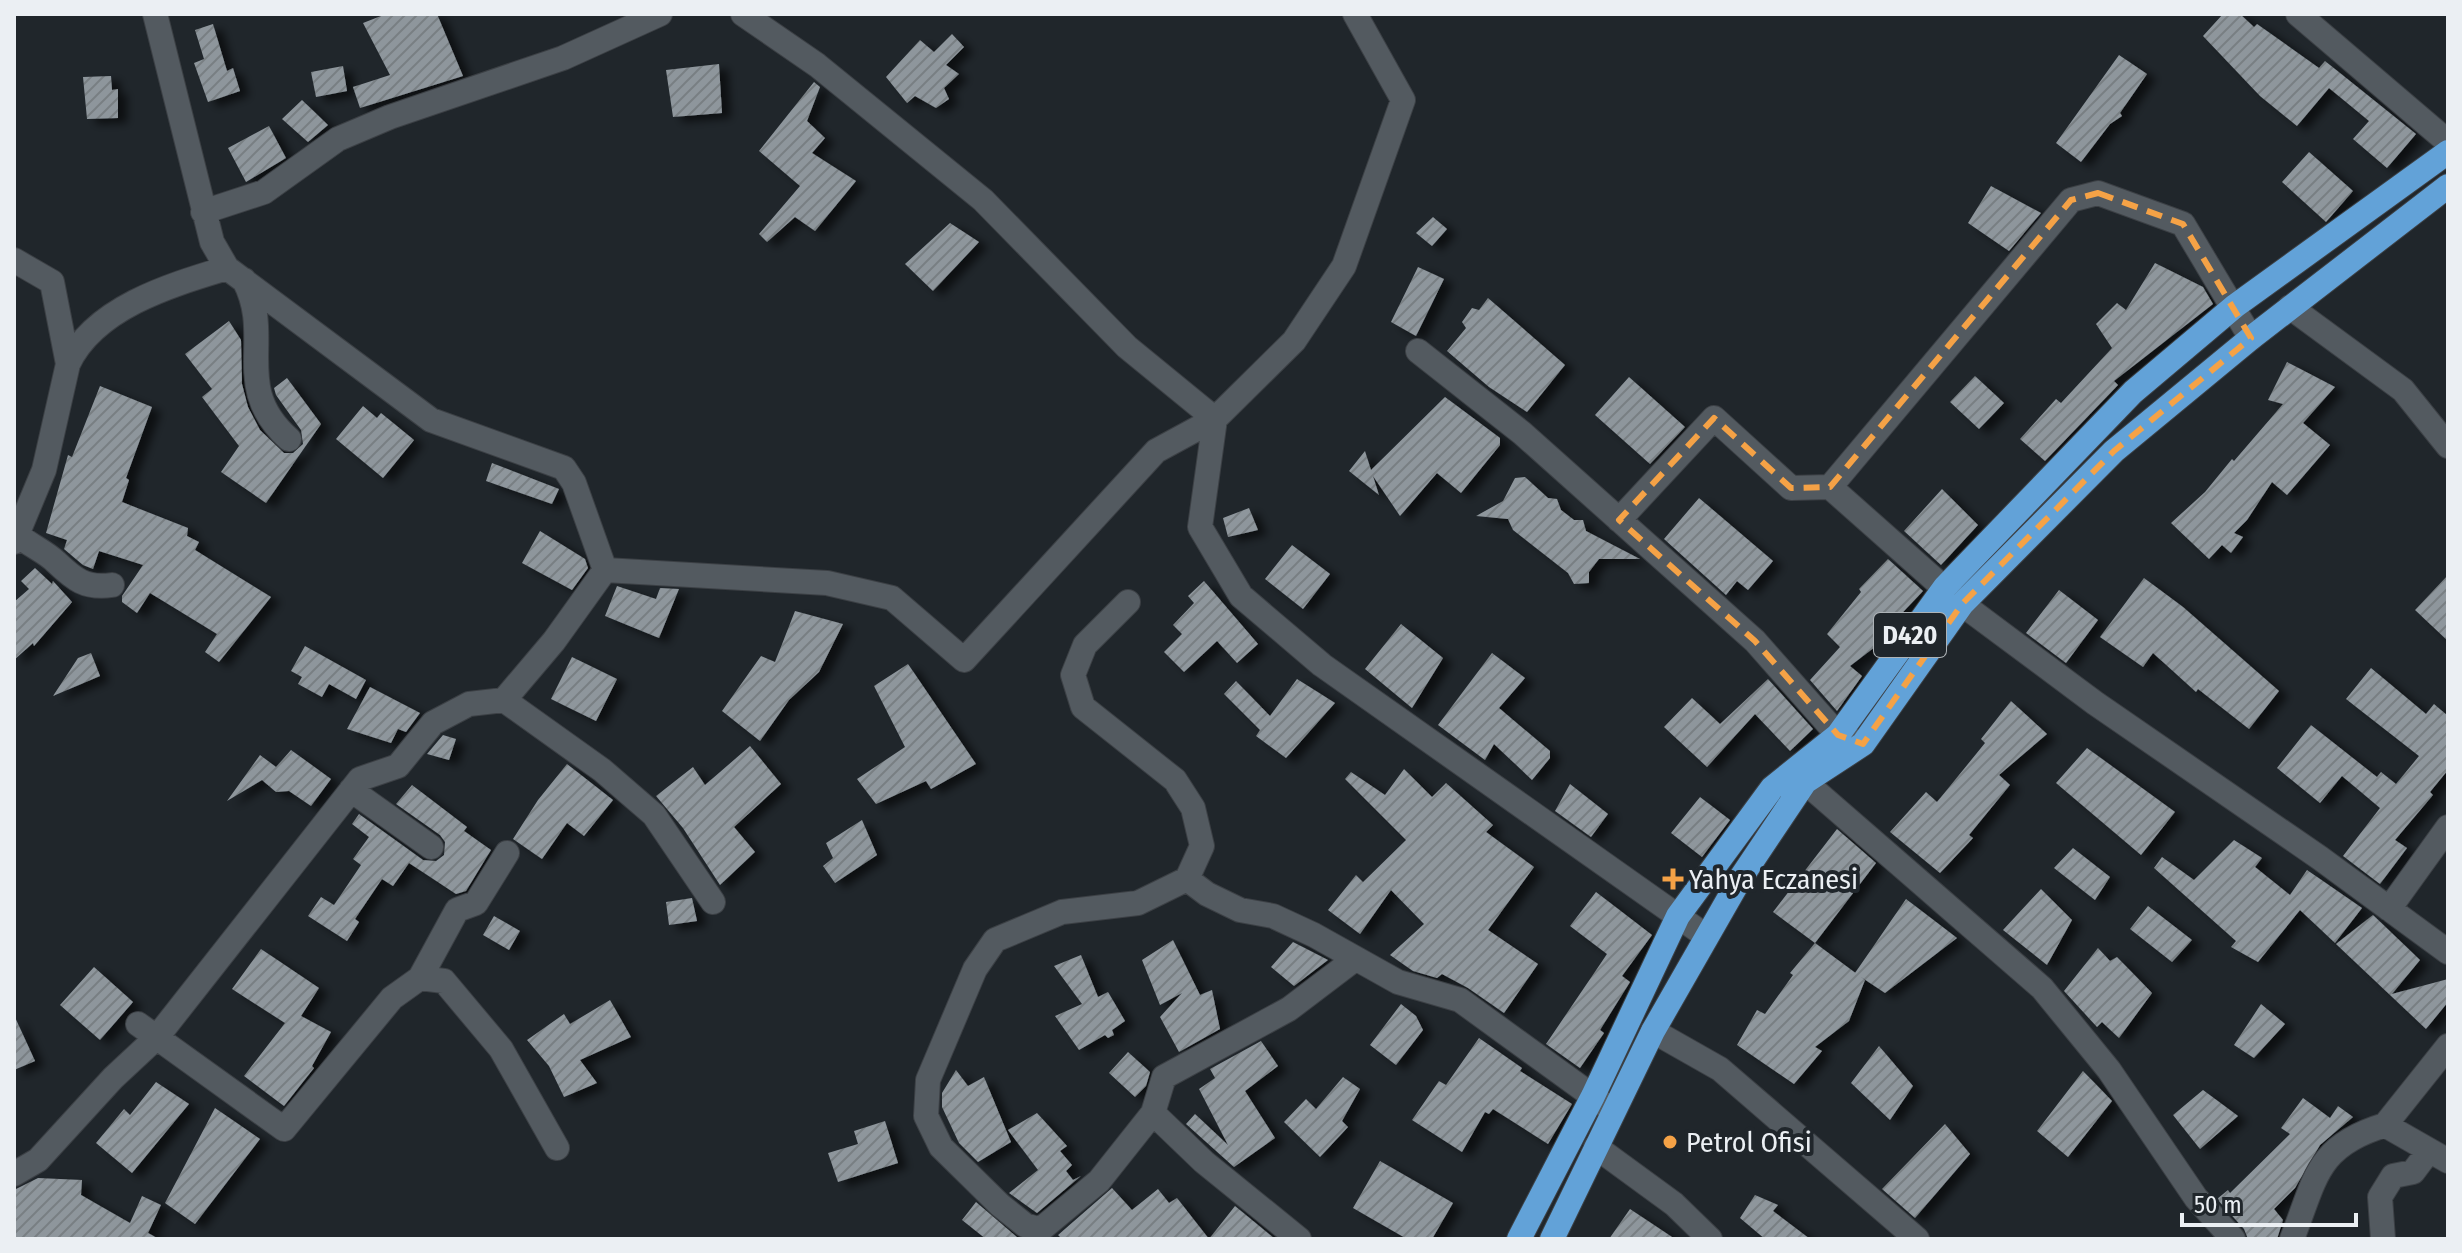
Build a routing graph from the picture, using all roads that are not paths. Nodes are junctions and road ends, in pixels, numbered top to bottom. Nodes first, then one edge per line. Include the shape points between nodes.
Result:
1 (155, 14) edge
2 (660, 14) edge
3 (743, 14) edge
4 (1355, 14) edge
5 (2298, 14) edge
6 (2448, 142) edge
7 (2448, 152) edge
8 (2448, 186) edge
9 (203, 212) junction
10 (14, 260) edge
11 (236, 274) junction
12 (2235, 306) junction
13 (2290, 307) junction
14 (2251, 338) junction
15 (1418, 351) dead end
16 (68, 364) junction
17 (1215, 419) junction
18 (289, 439) dead end
19 (2448, 446) edge
20 (1830, 487) junction
21 (1619, 520) junction
22 (17, 539) edge
23 (605, 570) junction
24 (112, 585) dead end
25 (1953, 596) junction
26 (1128, 602) dead end
27 (504, 700) junction
28 (1838, 735) junction
29 (1863, 744) junction
30 (1805, 782) junction
31 (351, 790) junction
32 (2448, 827) edge
33 (431, 847) dead end
34 (507, 853) dead end
35 (1187, 879) junction
36 (713, 902) dead end
37 (2389, 909) junction
38 (1678, 916) junction
39 (1706, 936) junction
40 (2448, 952) edge
41 (1355, 959) junction
42 (420, 978) junction
43 (147, 1030) junction
44 (1653, 1031) junction
45 (2448, 1046) edge
46 (1593, 1096) junction
47 (1614, 1112) junction
48 (1153, 1113) junction
49 (2385, 1125) junction
50 (1596, 1147) junction
51 (557, 1148) dead end
52 (2438, 1157) edge
53 (14, 1174) edge
54 (1267, 1230) edge
55 (1026, 1232) edge
56 (1299, 1239) edge
57 (1519, 1239) edge
58 (1552, 1239) edge
59 (1710, 1239) edge
60 (1917, 1239) edge
61 (2233, 1239) edge
62 (2292, 1239) edge
63 (2383, 1239) edge

1 - 9 street
2 - 9 street via 563,58 338,139 264,192
3 - 17 street via 817,65 983,200 1127,347
4 - 17 street via 1403,100 1382,166 1344,266 1294,341
5 - 6 street
7 - 12 highway, D420
8 - 13 highway, D420
9 - 11 street via 212,242
10 - 16 street via 52,282
11 - 16 street via 184,281 98,324 78,343
11 - 18 street via 254,305 257,396
11 - 23 street via 431,420 564,468
12 - 14 street
12 - 20 street via 2183,224 2098,193 2071,200
12 - 25 highway, D420 via 2130,395
13 - 14 highway, D420
13 - 19 street via 2403,390
14 - 25 highway, D420 via 2114,451
15 - 21 street via 1522,433
16 - 22 street via 44,470
17 - 23 street via 1156,451 964,660 892,598 827,583
17 - 38 street via 1200,527 1241,596 1322,665
20 - 21 street via 1791,488 1714,418
20 - 25 street
21 - 28 street via 1755,641
22 - 24 street via 83,585
23 - 27 street
25 - 28 highway, D420
25 - 29 highway, D420
25 - 37 street via 2095,703
26 - 35 street via 1085,645 1073,675 1083,707 1175,780 1193,808 1202,846
27 - 31 street via 469,704 433,723 398,766 360,779
27 - 36 street via 602,770 654,815
28 - 29 street
28 - 38 highway, D420 via 1772,788
29 - 30 highway, D420
30 - 39 highway, D420
30 - 61 street via 2042,988 2109,1070 2196,1198
31 - 33 street
31 - 43 street
32 - 37 street
34 - 42 street via 476,903 457,910
35 - 41 street via 1240,910 1273,916
35 - 55 street via 1138,903 1062,912 1027,925 995,940 975,969 928,1080 926,1116 941,1147
37 - 40 street
38 - 39 street
38 - 46 highway, D420
39 - 44 highway, D420
41 - 46 street via 1398,982 1460,1000
41 - 48 street via 1289,1009 1164,1077
42 - 43 street via 392,998 284,1129
42 - 51 street via 444,981 501,1049
43 - 53 street via 113,1078 38,1160
44 - 47 highway, D420
44 - 60 street via 1720,1069
45 - 49 street
46 - 47 street
46 - 57 highway, D420
47 - 50 highway, D420
48 - 54 street
48 - 55 street via 1099,1181 1040,1230
49 - 52 street
49 - 62 street via 2351,1135 2321,1164
50 - 58 highway, D420
50 - 59 street via 1674,1204
52 - 63 street via 2413,1172 2393,1176 2380,1197
54 - 56 street

